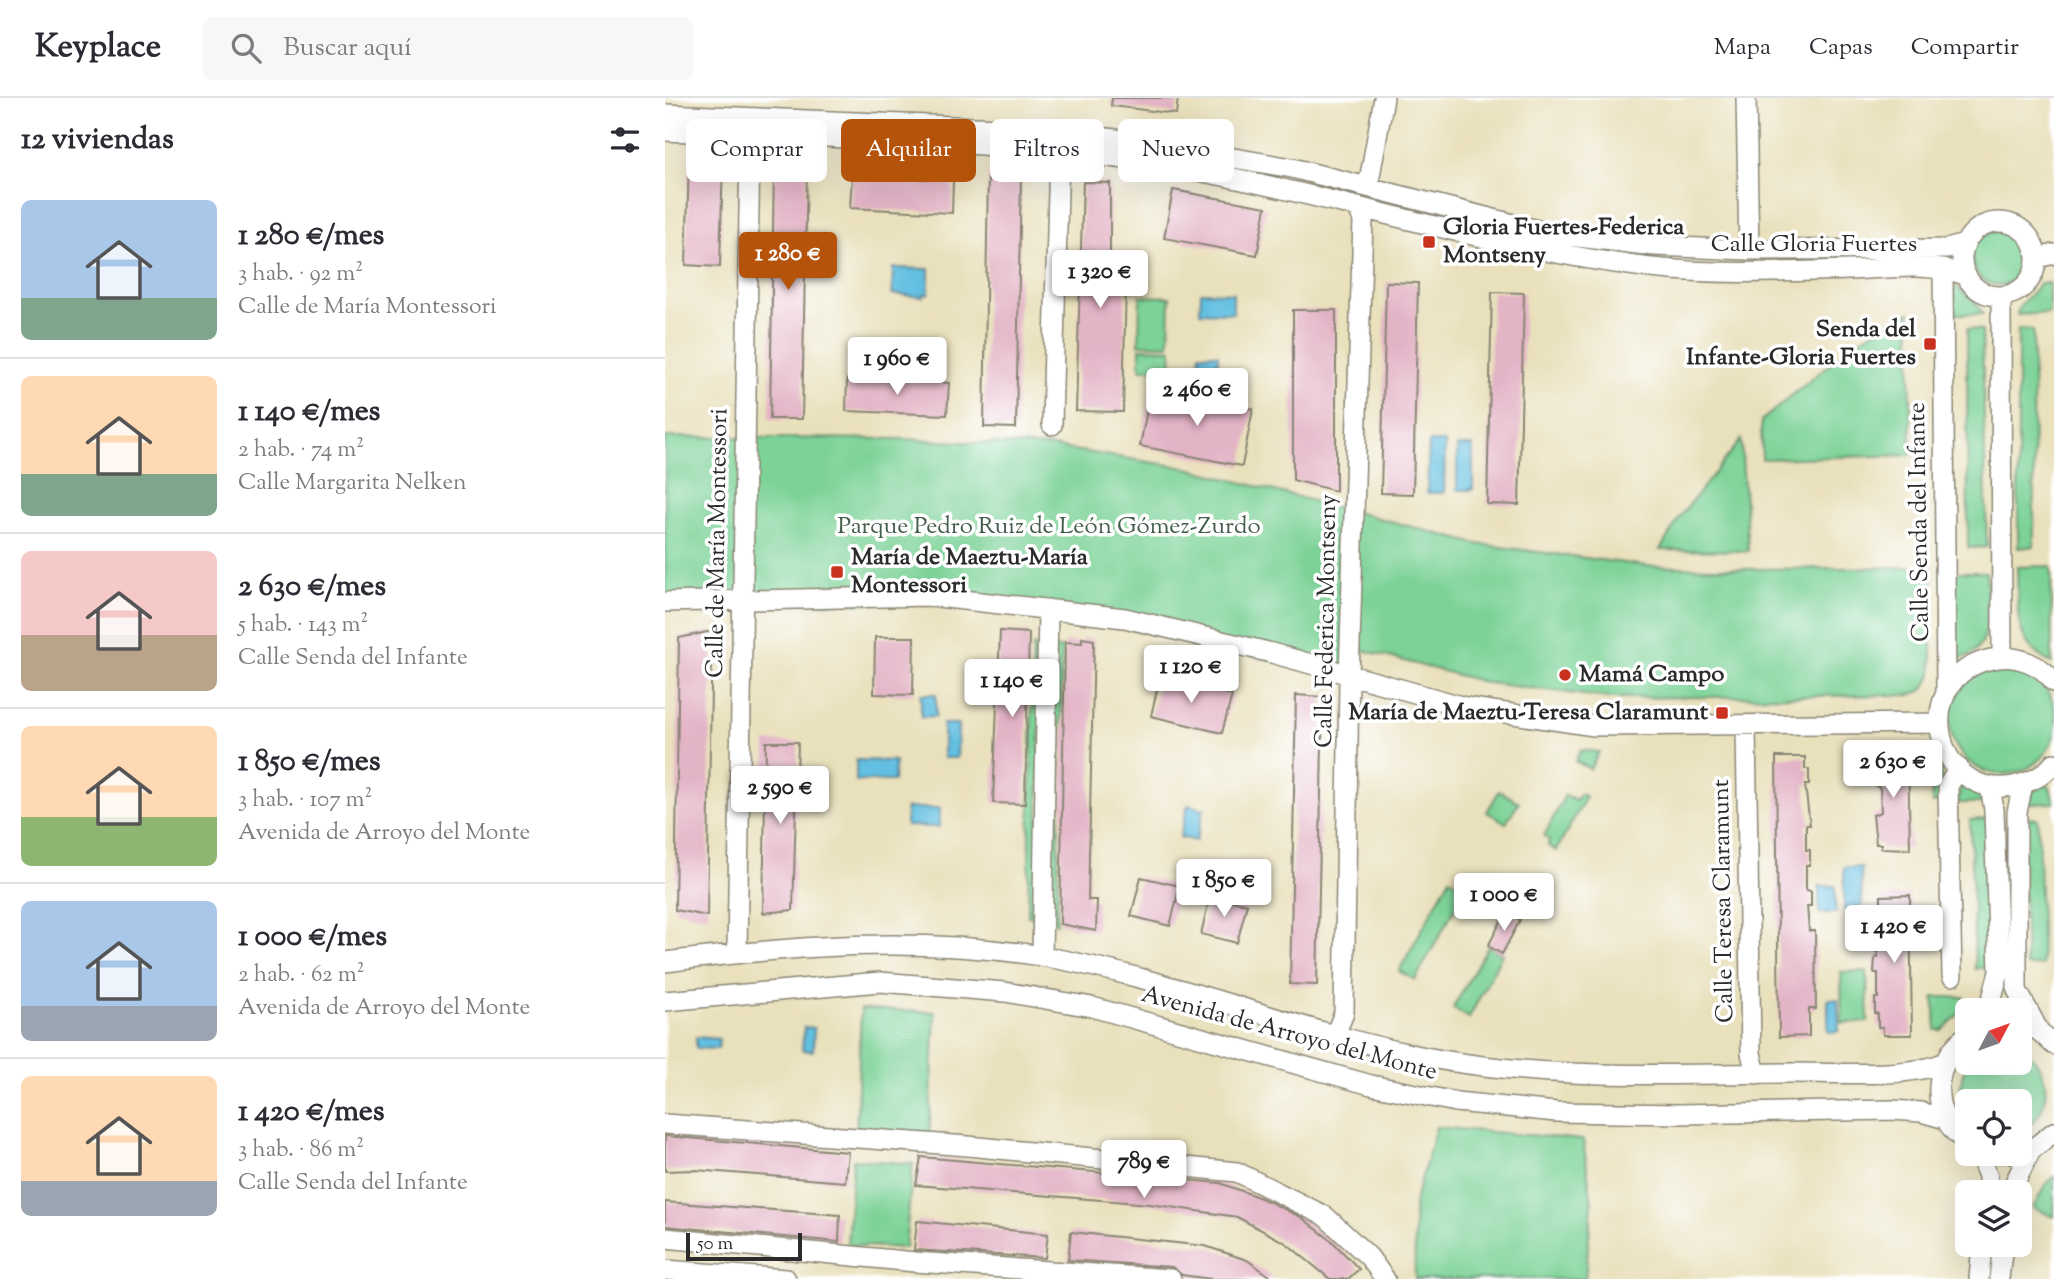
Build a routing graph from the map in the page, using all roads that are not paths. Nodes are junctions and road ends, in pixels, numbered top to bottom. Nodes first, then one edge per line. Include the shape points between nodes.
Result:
1 (1383, 98) edge
2 (1746, 98) edge
3 (665, 114) edge
4 (665, 131) edge
5 (686, 132) edge
6 (827, 139) edge
7 (990, 148) edge
8 (1104, 157) edge
9 (749, 182) edge
10 (1058, 182) edge
11 (1368, 187) junction
12 (1358, 207) junction
13 (1965, 244) junction
14 (1749, 250) junction
15 (2045, 256) edge
16 (1943, 270) junction
17 (1966, 276) junction
18 (2001, 296) junction
19 (1052, 425) dead end
20 (741, 600) junction
21 (665, 602) edge
22 (1048, 609) junction
23 (2002, 657) junction
24 (1349, 677) junction
25 (2054, 682) edge
26 (1946, 691) junction
27 (1938, 723) junction
28 (1746, 727) junction
29 (1959, 768) junction
30 (2053, 768) edge
31 (2023, 785) junction
32 (1990, 786) junction
33 (737, 953) junction
34 (1042, 957) junction
35 (665, 962) edge
36 (1952, 976) dead end
37 (1992, 998) edge
38 (665, 1002) edge
39 (2032, 1029) edge
40 (2039, 1031) junction
41 (1335, 1035) junction
42 (2054, 1045) edge
43 (1955, 1046) edge
44 (1943, 1063) junction
45 (1756, 1074) junction
46 (1945, 1119) junction
47 (665, 1124) edge
48 (1955, 1129) edge
49 (2054, 1132) edge
50 (2032, 1146) edge
51 (665, 1238) edge
52 (1981, 1257) edge
53 (2002, 1257) edge
54 (665, 1270) edge
55 (1377, 1276) edge
56 (786, 1279) edge
57 (1171, 1279) edge
58 (1979, 1279) edge
59 (1999, 1279) edge

1 - 11 street
2 - 14 street
3 - 11 street, Calle Gloria Fuertes via 1024,128 1292,168
4 - 5 street, Calle Gloria Fuertes
6 - 7 street, Calle Gloria Fuertes
8 - 12 street, Calle Gloria Fuertes via 1273,186
9 - 20 street, Calle de María Montessori
10 - 19 street
11 - 14 street, Calle Gloria Fuertes via 1553,234 1654,246
12 - 16 street, Calle Gloria Fuertes via 1552,254 1654,268 1749,273
12 - 24 street, Calle Federica Montseny via 1363,220
13 - 14 street, Calle Gloria Fuertes via 1947,249
13 - 15 street via 1981,226 2004,222 2027,234
13 - 17 street
15 - 18 street via 2027,284
16 - 17 street, Calle Gloria Fuertes
16 - 26 street, Calle Senda del Infante
17 - 18 street via 1983,292
18 - 23 street
20 - 21 street
20 - 22 street via 928,596
20 - 33 street, Calle de María Montessori
22 - 24 street via 1125,618 1268,652
22 - 34 street
23 - 25 street via 2036,666
23 - 26 street via 1970,666
24 - 28 street via 1465,707 1545,721 1602,727
24 - 41 street, Calle Federica Montseny via 1344,1013
26 - 27 street, Calle Senda del Infante
27 - 28 street
27 - 29 street via 1948,756
28 - 45 street, Calle Teresa Claramunt via 1751,1053
29 - 32 street
29 - 36 street via 1948,786
30 - 31 street
31 - 32 street
31 - 40 street via 2017,812 2017,990
32 - 37 street via 2000,972
33 - 34 street, Avenida de Arroyo del Monte via 903,945
33 - 35 street, Avenida de Arroyo del Monte
34 - 41 street, Avenida de Arroyo del Monte via 1101,969
38 - 46 street, Avenida de Arroyo del Monte via 880,982 1005,992 1092,1007 1371,1085 1455,1102 1556,1112 1892,1110
39 - 40 street
40 - 42 street
41 - 45 street, Avenida de Arroyo del Monte via 1433,1058 1566,1073
43 - 44 street
44 - 45 street, Avenida de Arroyo del Monte via 1928,1070
44 - 46 street via 1938,1082
46 - 48 street
47 - 55 street via 1237,1172 1325,1216
49 - 50 street
51 - 57 street via 941,1264
52 - 58 street
53 - 59 street
54 - 56 street

